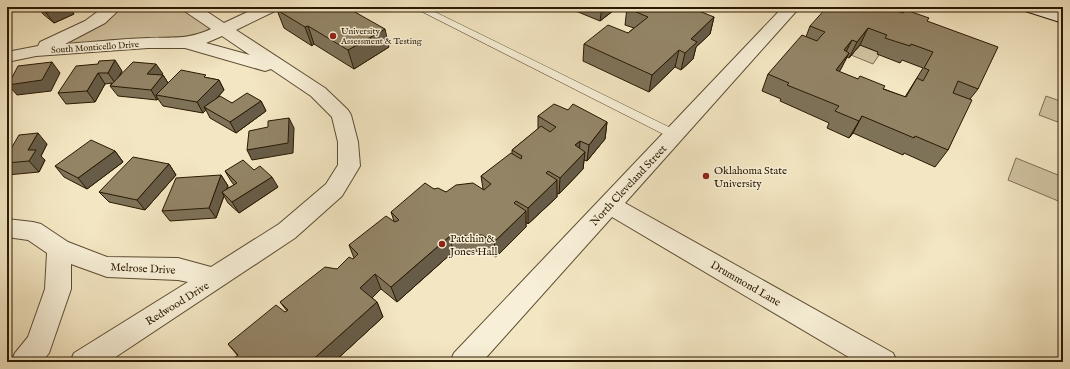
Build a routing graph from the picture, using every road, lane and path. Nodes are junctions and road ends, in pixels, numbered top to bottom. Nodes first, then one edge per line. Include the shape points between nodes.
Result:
1 (114, 7) edge
2 (189, 7) edge
3 (271, 7) edge
4 (418, 7) edge
5 (792, 7) edge
6 (1028, 7) edge
7 (1063, 18) edge
8 (224, 30) junction
9 (184, 43) junction
10 (36, 51) junction
11 (7, 57) edge
12 (284, 70) junction
13 (675, 135) junction
14 (610, 205) junction
15 (7, 228) edge
16 (270, 242) joint
17 (59, 249) junction
18 (214, 279) junction
19 (25, 362) edge
20 (84, 362) edge
21 (464, 362) edge
22 (882, 362) edge

1 - 10 street via 81,30
2 - 8 street
3 - 8 street
4 - 13 lane
5 - 13 street, North Cleveland Street
6 - 7 street
8 - 9 street, South Monticello Drive
8 - 12 street, South Monticello Drive
9 - 10 street, South Monticello Drive
9 - 12 street, South Monticello Drive
10 - 11 street, South Monticello Drive
12 - 16 street, South Monticello Drive via 318,92 341,115 348,142 350,166 334,190
13 - 14 street, North Cleveland Street
14 - 21 street, North Cleveland Street
14 - 22 street, Drummond Lane
15 - 17 street, Melrose Drive via 33,231
16 - 18 street, Redwood Drive
17 - 18 street, Melrose Drive via 107,267 178,269
17 - 19 street via 58,289 39,344
18 - 20 street, Redwood Drive

